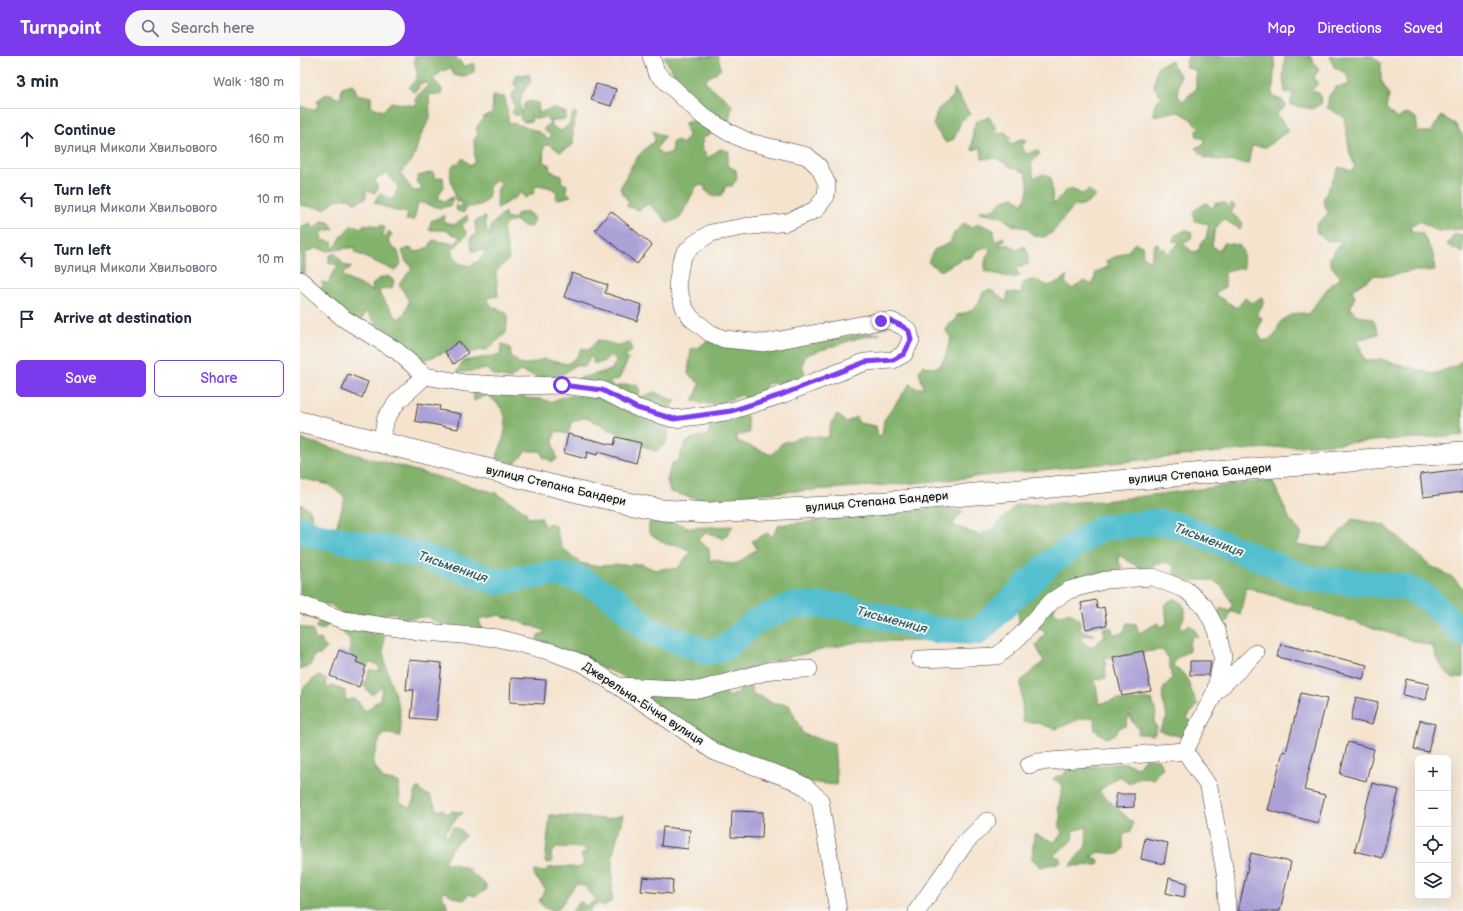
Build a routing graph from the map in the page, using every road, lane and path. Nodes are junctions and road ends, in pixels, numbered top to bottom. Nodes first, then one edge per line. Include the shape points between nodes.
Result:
1 (638, 56) edge
2 (653, 64) edge
3 (300, 280) edge
4 (425, 376) junction
5 (300, 422) edge
6 (380, 443) junction
7 (1463, 452) edge
8 (300, 604) edge
9 (1256, 653) dead end
10 (920, 659) dead end
11 (809, 669) dead end
12 (620, 686) junction
13 (1215, 692) junction
14 (1185, 751) junction
15 (1028, 765) dead end
16 (987, 821) dead end
17 (838, 911) edge
18 (916, 911) edge
19 (1227, 911) edge

1 - 2 street
2 - 4 street via 704,117 749,142 807,156 819,167 827,184 826,196 815,210 788,222 711,233 694,244 681,261 677,285 684,308 691,318 710,333 724,339 764,343 891,321 909,331 911,340 904,354 893,360 865,362 781,395 731,411 674,419 637,408 602,390 562,385 465,383
3 - 4 street via 343,318 397,351
4 - 6 street via 398,401 386,418
5 - 6 main road, вулиця Степана Бандери
6 - 7 main road, вулиця Степана Бандери via 654,508 708,513 845,506
8 - 12 street, Джерельна-Бічна вулиця via 343,620 506,640 552,652 584,664
9 - 13 street
10 - 13 street via 997,656 1020,637 1052,601 1069,590 1106,580 1153,577 1186,590 1204,606 1217,630 1223,657
11 - 12 street via 772,670 699,690
12 - 17 street, Джерельна-Бічна вулиця via 715,752 793,780 813,792 820,800 823,814
13 - 14 street
14 - 15 street via 1037,762
14 - 19 street via 1209,787 1226,878
16 - 18 street via 965,843

